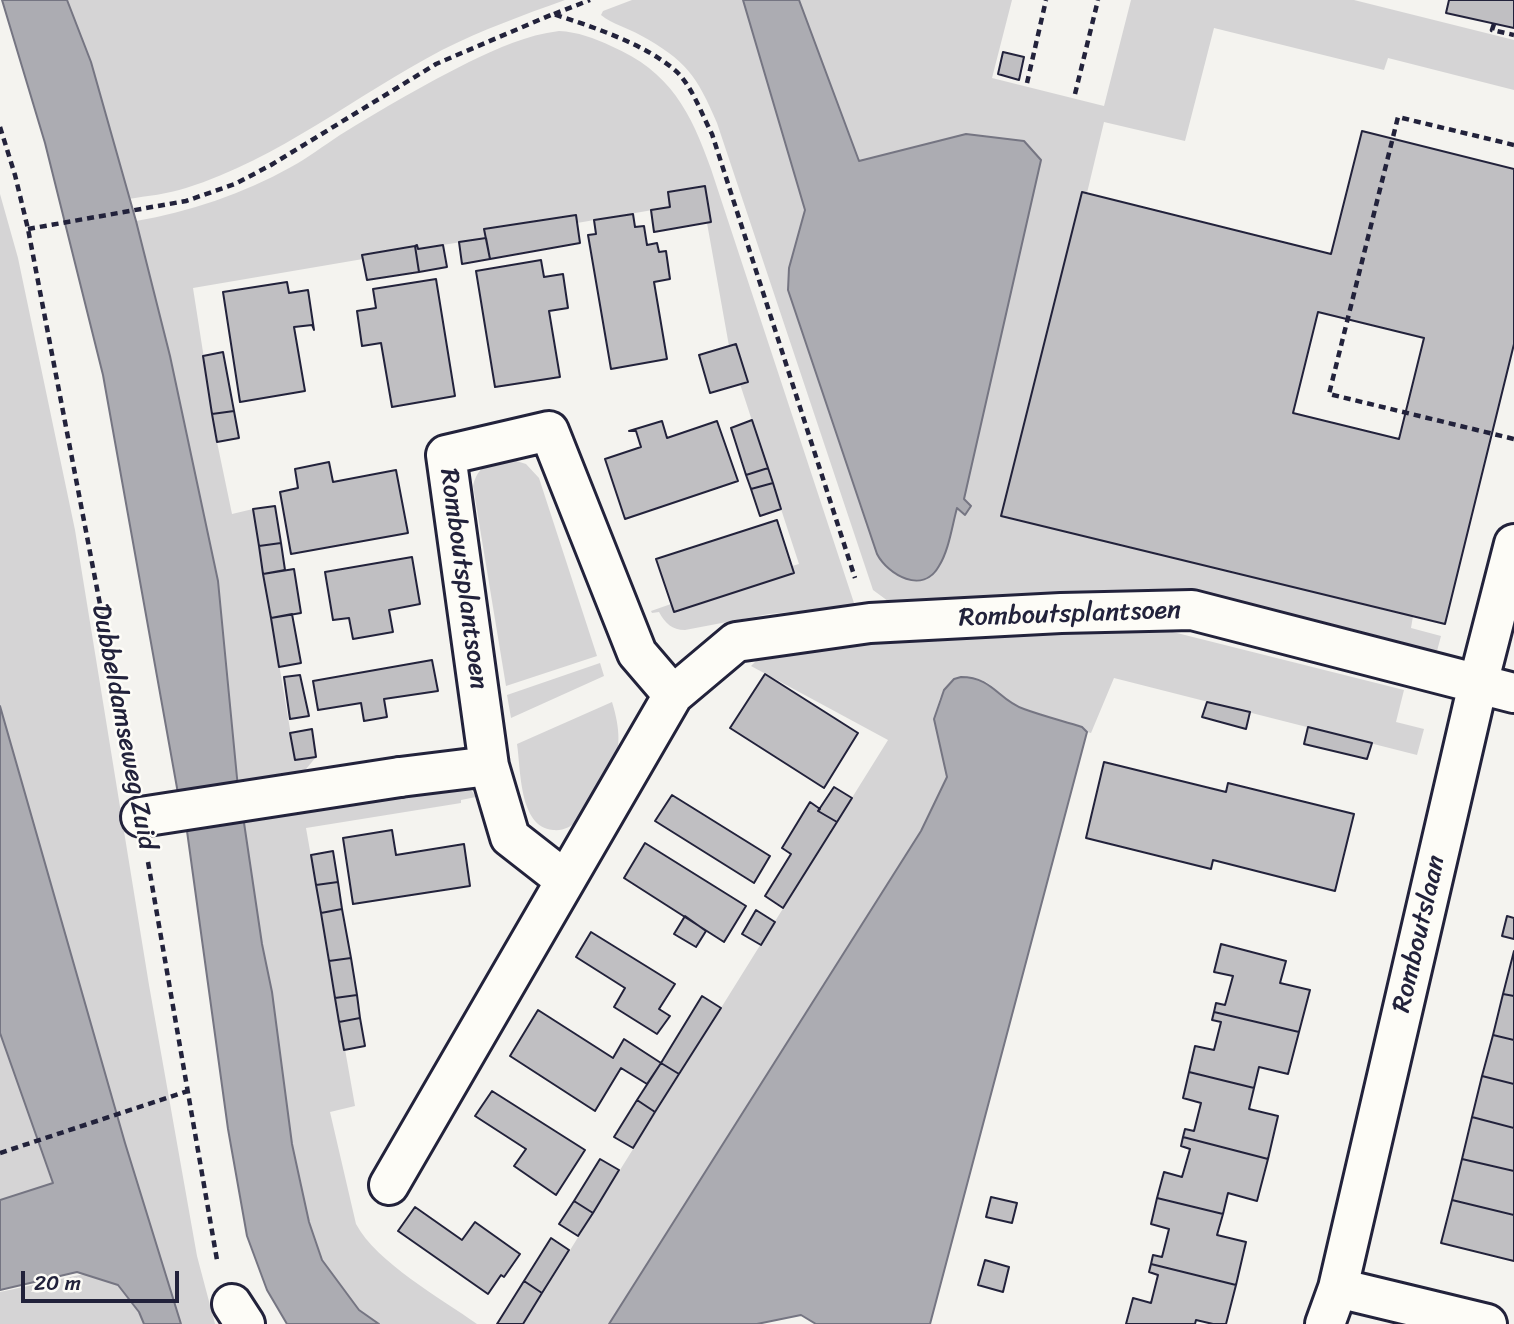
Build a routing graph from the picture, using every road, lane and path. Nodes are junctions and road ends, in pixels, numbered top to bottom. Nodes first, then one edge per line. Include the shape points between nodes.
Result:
1 (590, 0) edge
2 (1046, 0) edge
3 (1098, 0) edge
4 (553, 14) junction
5 (1494, 24) dead end
6 (1514, 35) edge
7 (1027, 83) dead end
8 (1075, 94) dead end
9 (0, 128) edge
10 (1514, 145) edge
11 (28, 229) junction
12 (1514, 439) edge
13 (1514, 544) edge
14 (870, 623) junction
15 (1496, 688) edge
16 (673, 695) junction
17 (489, 766) junction
18 (155, 815) junction
19 (565, 880) junction
20 (188, 1091) junction
21 (0, 1153) edge
22 (389, 1185) dead end
23 (1338, 1287) junction
24 (238, 1314) edge
25 (1325, 1324) edge
26 (1487, 1324) edge

1 - 4 path
2 - 7 path
3 - 8 path
4 - 11 path via 436,64 235,184 186,201
4 - 14 path via 643,50 678,73 695,100 712,134
5 - 6 path via 1492,30
9 - 11 path, Dubbeldamseweg Zuid
10 - 12 path via 1398,117 1329,394
11 - 18 path, Dubbeldamseweg Zuid
13 - 15 street, Romboutslaan
14 - 15 street, Romboutsplantsoen via 1192,610
14 - 16 street, Romboutsplantsoen via 736,642
15 - 23 street, Romboutslaan
16 - 17 street, Romboutsplantsoen via 637,653 549,431 446,455
16 - 19 street, Romboutsplantsoen
17 - 18 street
17 - 19 street, Romboutsplantsoen via 510,837
18 - 20 path, Dubbeldamseweg Zuid
19 - 22 street, Romboutsplantsoen
20 - 21 path
20 - 24 path, Dubbeldamseweg Zuid via 214,1253
23 - 25 street, Romboutslaan
23 - 26 street

